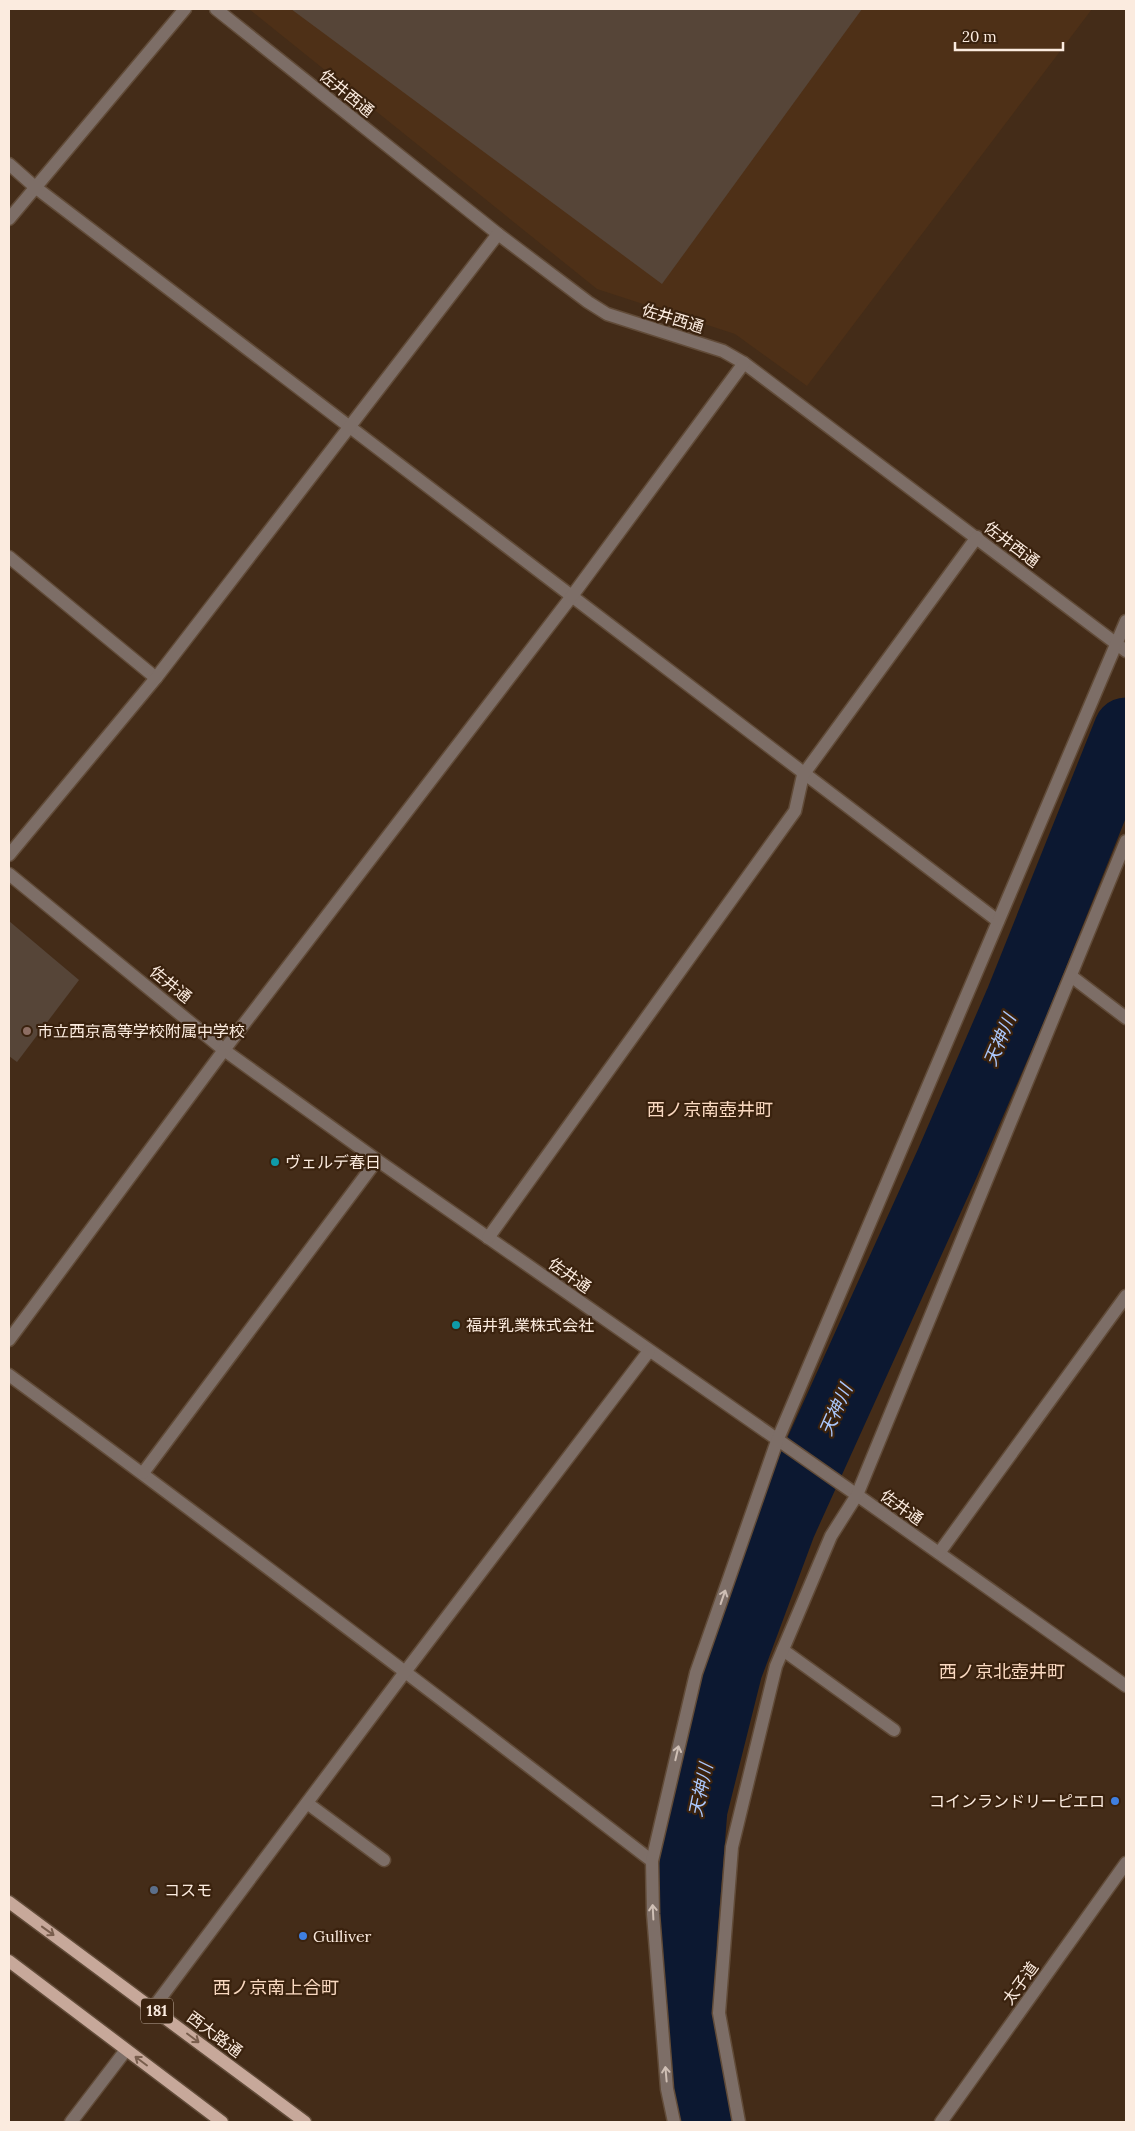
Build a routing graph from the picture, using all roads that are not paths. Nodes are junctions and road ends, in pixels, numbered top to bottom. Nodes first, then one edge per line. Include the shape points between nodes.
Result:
1 (185, 9) edge
2 (216, 9) edge
3 (9, 164) edge
4 (35, 187) junction
5 (9, 219) edge
6 (498, 234) junction
7 (744, 363) junction
8 (350, 429) junction
9 (977, 538) junction
10 (9, 557) edge
11 (572, 596) junction
12 (1126, 621) edge
13 (1121, 648) edge
14 (156, 678) junction
15 (803, 775) junction
16 (1126, 840) edge
17 (9, 855) edge
18 (9, 874) edge
19 (998, 922) junction
20 (1070, 976) junction
21 (1126, 1018) edge
22 (224, 1050) junction
23 (377, 1160) junction
24 (488, 1238) junction
25 (1126, 1296) edge
26 (9, 1340) edge
27 (649, 1351) junction
28 (9, 1375) edge
29 (777, 1441) junction
30 (143, 1473) junction
31 (857, 1495) junction
32 (939, 1553) junction
33 (782, 1650) junction
34 (405, 1672) junction
35 (1126, 1686) edge
36 (894, 1730) dead end
37 (307, 1803) junction
38 (384, 1860) dead end
39 (652, 1861) junction
40 (1126, 1863) edge
41 (9, 1902) edge
42 (9, 1961) edge
43 (153, 2008) junction
44 (126, 2050) junction
45 (71, 2122) edge
46 (222, 2122) edge
47 (305, 2122) edge
48 (674, 2122) edge
49 (739, 2122) edge
50 (941, 2122) edge

1 - 4 street
2 - 6 street, 佐井西通
3 - 4 street
4 - 5 street
4 - 8 street
6 - 7 street, 佐井西通 via 608,314 723,351
6 - 8 street
7 - 9 street, 佐井西通
7 - 11 street
8 - 11 street
8 - 14 street
9 - 13 street, 佐井西通
9 - 15 street
10 - 14 street
11 - 15 street
11 - 22 street
12 - 13 street
13 - 19 street
14 - 17 street
15 - 19 street
15 - 24 street via 795,811
16 - 20 street
18 - 22 street, 佐井通
19 - 29 street
20 - 21 street
20 - 31 street
22 - 23 street, 佐井通
22 - 26 street
23 - 24 street, 佐井通
23 - 30 street
24 - 27 street, 佐井通
25 - 32 street
27 - 29 street, 佐井通
27 - 34 street
28 - 30 street
29 - 31 street, 佐井通
39 -> 29 street via 696,1673
30 - 34 street
31 - 32 street, 佐井通
31 - 33 street via 832,1536
32 - 35 street, 佐井通
33 - 36 street
33 - 49 street via 732,1847 719,2013
34 - 37 street
34 - 39 street
37 - 38 street
37 - 43 street
48 -> 39 street via 666,2079
40 - 50 street, 太子道
41 -> 43 main road, 西大路通 / 181
42 - 44 main road
43 -> 47 main road, 西大路通 / 181
44 - 45 street
46 -> 44 main road

